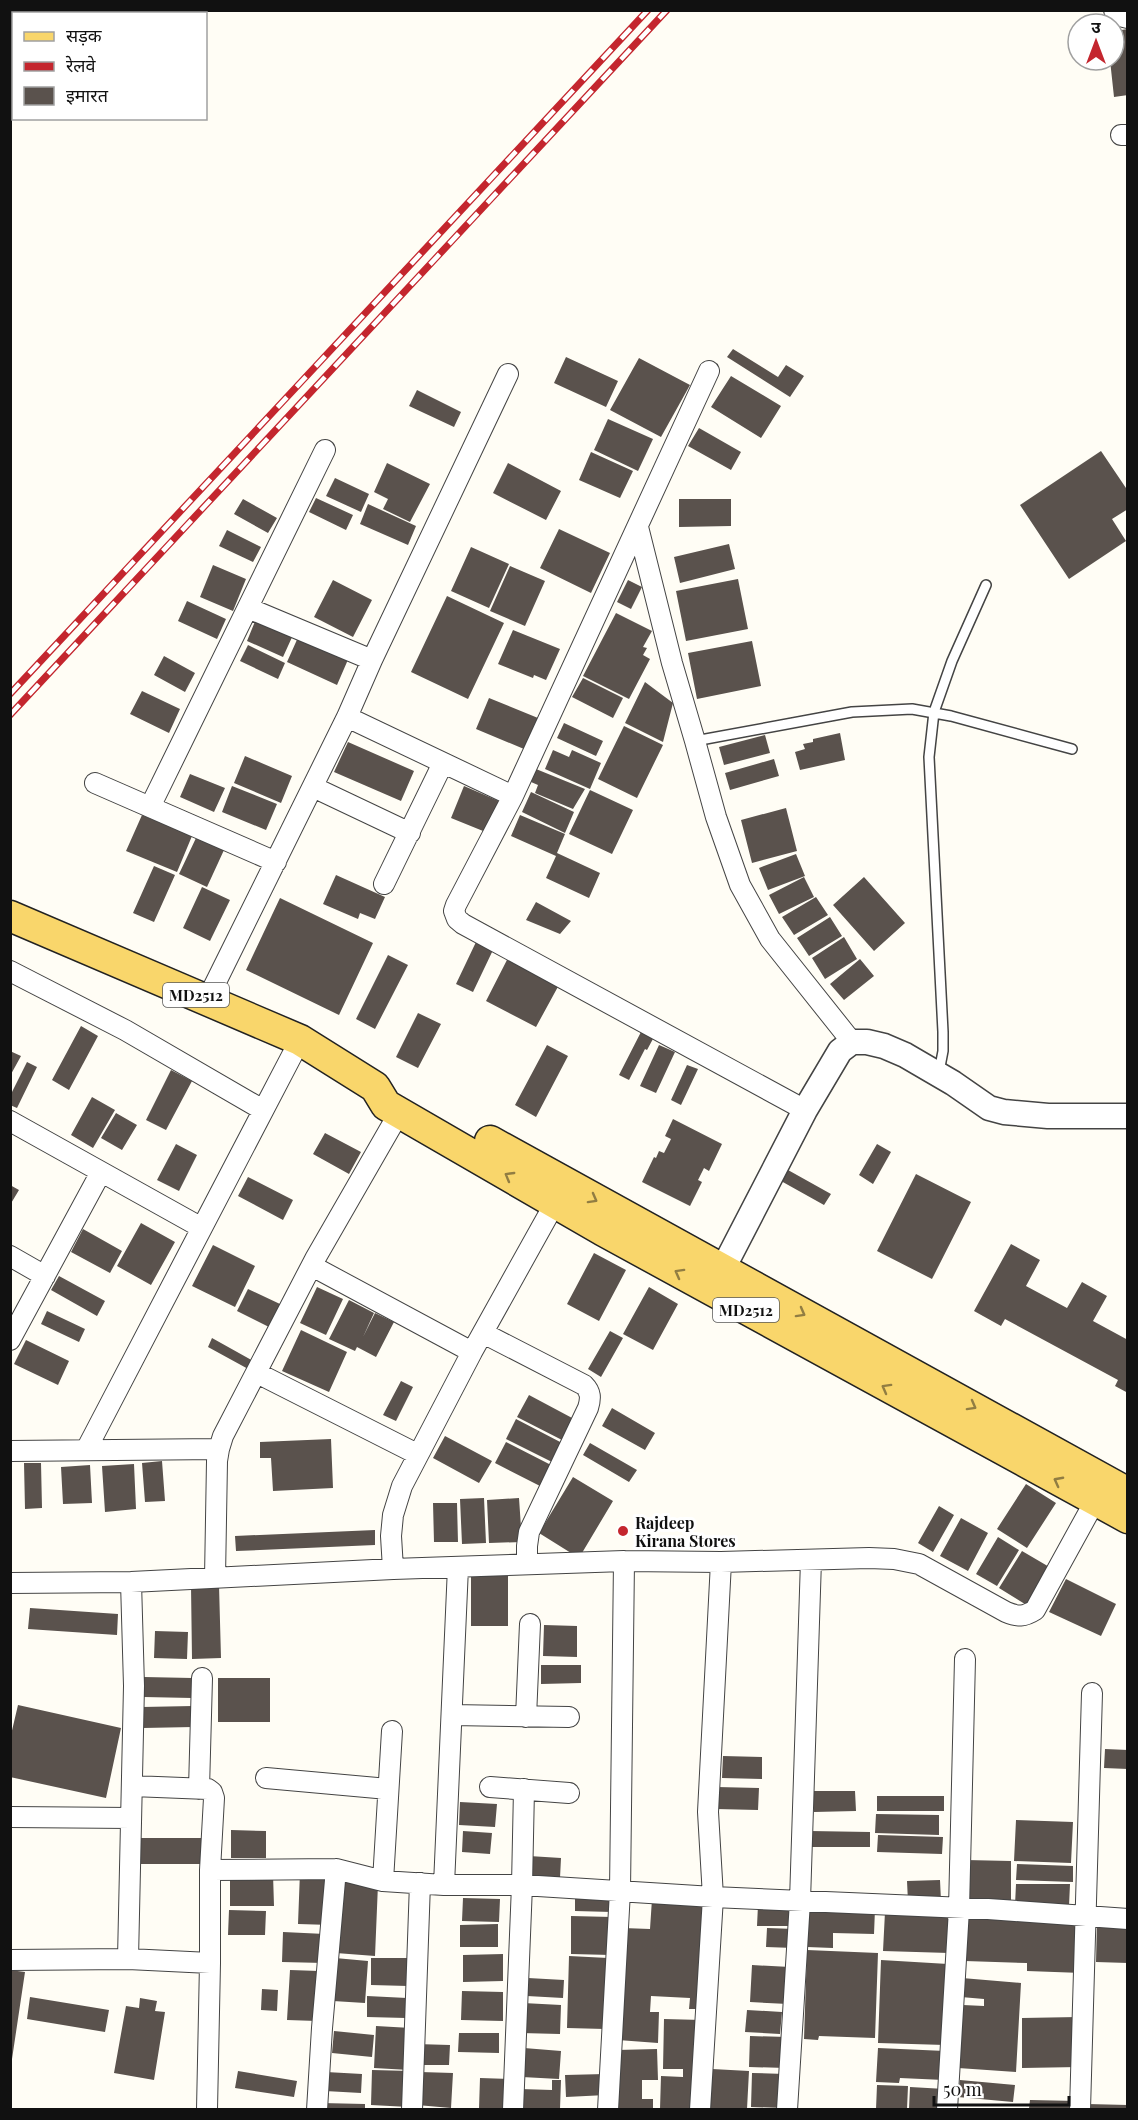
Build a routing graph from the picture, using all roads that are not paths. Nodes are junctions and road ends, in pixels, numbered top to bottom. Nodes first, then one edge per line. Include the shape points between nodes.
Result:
1 (1114, 10) edge
2 (1128, 18) edge
3 (709, 371) dead end
4 (508, 374) dead end
5 (325, 450) dead end
6 (638, 527) junction
7 (986, 585) dead end
8 (248, 608) junction
9 (372, 660) junction
10 (933, 712) junction
11 (347, 717) junction
12 (695, 741) junction
13 (1072, 749) dead end
14 (443, 763) junction
15 (95, 783) dead end
16 (313, 787) junction
17 (513, 796) junction
18 (150, 807) junction
19 (410, 833) junction
20 (276, 862) junction
21 (384, 884) dead end
22 (10, 916) edge
23 (10, 971) edge
24 (207, 1000) junction
25 (300, 1040) junction
26 (852, 1042) junction
27 (939, 1074) junction
28 (375, 1087) junction
29 (263, 1110) junction
30 (805, 1110) junction
31 (399, 1113) junction
32 (1128, 1116) edge
33 (10, 1121) edge
34 (101, 1172) junction
35 (555, 1203) junction
36 (202, 1228) junction
37 (10, 1256) edge
38 (312, 1266) junction
39 (45, 1276) junction
40 (717, 1280) junction
41 (483, 1333) junction
42 (10, 1340) edge
43 (471, 1352) junction
44 (257, 1373) junction
45 (219, 1449) junction
46 (86, 1450) junction
47 (10, 1451) edge
48 (417, 1454) junction
49 (1128, 1493) edge
50 (1095, 1501) junction
51 (1128, 1518) edge
52 (811, 1560) junction
53 (624, 1561) junction
54 (721, 1562) junction
55 (526, 1564) junction
56 (458, 1567) junction
57 (393, 1569) junction
58 (215, 1578) junction
59 (131, 1582) junction
60 (10, 1583) edge
61 (530, 1624) dead end
62 (965, 1659) dead end
63 (202, 1677) dead end
64 (1092, 1693) dead end
65 (452, 1715) junction
66 (526, 1717) junction
67 (569, 1718) dead end
68 (392, 1731) dead end
69 (266, 1778) dead end
70 (132, 1786) junction
71 (490, 1786) dead end
72 (199, 1789) junction
73 (388, 1789) junction
74 (524, 1789) junction
75 (569, 1792) dead end
76 (10, 1817) edge
77 (131, 1818) junction
78 (336, 1869) junction
79 (210, 1870) junction
80 (383, 1881) junction
81 (420, 1883) junction
82 (444, 1885) junction
83 (522, 1885) junction
84 (620, 1892) junction
85 (712, 1897) junction
86 (800, 1901) junction
87 (959, 1909) junction
88 (1087, 1918) junction
89 (1128, 1919) edge
90 (128, 1959) junction
91 (10, 1960) edge
92 (210, 1963) junction
93 (207, 2109) edge
94 (317, 2109) edge
95 (412, 2109) edge
96 (513, 2109) edge
97 (608, 2109) edge
98 (700, 2109) edge
99 (787, 2109) edge
100 (947, 2109) edge
101 (1080, 2109) edge

1 - 2 street
3 - 6 street
4 - 9 street
5 - 8 street
6 - 12 street
6 - 17 street
7 - 10 lane
8 - 9 street
8 - 18 street
9 - 11 street
10 - 12 lane via 852,712
10 - 13 lane
10 - 27 lane via 928,757 943,1032
11 - 14 street
11 - 16 street
12 - 26 street via 740,885 770,939
14 - 17 street
14 - 19 street
15 - 18 street
16 - 19 street
16 - 20 street
17 - 30 street via 456,905 457,919
18 - 20 street
19 - 21 street
20 - 24 street
22 - 24 main road, MD2512
23 - 29 street via 125,1030
24 - 25 main road, MD2512
25 - 28 main road, MD2512
25 - 29 street
26 - 27 street via 884,1046
26 - 30 street via 840,1051
27 - 32 street via 988,1108 1004,1112
28 - 31 main road, MD2512 via 386,1105
28 -> 40 main road, MD2512 via 398,1088 566,1185
29 - 36 street
30 - 40 street
35 -> 31 main road, MD2512
31 - 38 street
33 - 34 street
34 - 36 street
34 - 39 street
40 -> 35 main road, MD2512
35 - 41 street
36 - 46 street
37 - 39 street
38 - 43 street
38 - 44 street
39 - 42 street
40 -> 49 main road, MD2512
50 -> 40 main road, MD2512
41 - 43 street
41 - 55 street via 584,1385 591,1398 529,1532
43 - 48 street
44 - 45 street
44 - 48 street
45 - 46 street
45 - 58 street
46 - 47 street
48 - 57 street via 393,1515
50 - 51 main road, MD2512
50 - 52 street via 1035,1610 1026,1616 1006,1612 920,1564 868,1558
52 - 54 street
52 - 86 street
53 - 54 street
53 - 55 street
53 - 84 street
54 - 85 street via 708,1812
55 - 56 street
56 - 57 street
56 - 65 street
57 - 58 street
58 - 59 street
59 - 60 street
59 - 70 street
61 - 66 street
62 - 87 street
63 - 72 street
64 - 88 street
65 - 66 street
65 - 82 street
66 - 67 street
68 - 73 street
69 - 73 street
70 - 72 street
70 - 77 street
71 - 74 street
72 - 79 street via 212,1792 214,1798
73 - 80 street
74 - 75 street
74 - 83 street
76 - 77 street
77 - 90 street
78 - 79 street
78 - 80 street
78 - 94 street
79 - 92 street
80 - 81 street
81 - 82 street
81 - 95 street
82 - 83 street
83 - 84 street
83 - 96 street
84 - 85 street
84 - 97 street
85 - 86 street
85 - 98 street
86 - 87 street
86 - 99 street
87 - 88 street
87 - 100 street
88 - 89 street
88 - 101 street
90 - 91 street
90 - 92 street
92 - 93 street

